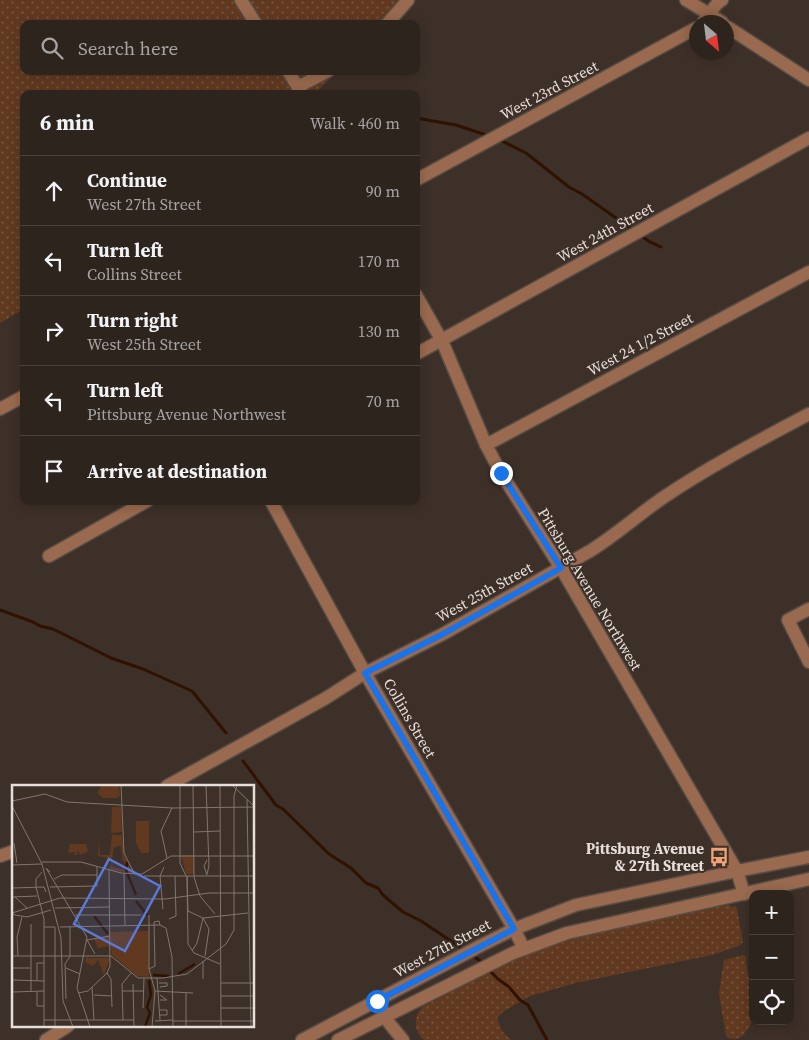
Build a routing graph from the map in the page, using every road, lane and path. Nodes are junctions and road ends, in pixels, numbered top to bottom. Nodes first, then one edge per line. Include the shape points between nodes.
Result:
1 (240, 0) edge
2 (408, 0) edge
3 (686, 0) edge
4 (722, 0) edge
5 (702, 15) edge
6 (709, 15) edge
7 (253, 20) edge
8 (390, 20) edge
9 (734, 31) edge
10 (689, 32) edge
11 (291, 75) edge
12 (322, 75) edge
13 (809, 80) edge
14 (300, 90) edge
15 (809, 138) edge
16 (420, 178) edge
17 (809, 272) edge
18 (420, 302) edge
19 (442, 341) junction
20 (420, 352) edge
21 (20, 398) edge
22 (0, 409) edge
23 (809, 414) edge
24 (486, 445) junction
25 (140, 505) edge
26 (273, 505) edge
27 (49, 556) dead end
28 (561, 568) junction
29 (809, 609) edge
30 (809, 662) edge
31 (365, 673) junction
32 (170, 785) edge
33 (12, 852) edge
34 (0, 856) edge
35 (809, 857) edge
36 (737, 870) junction
37 (809, 879) edge
38 (744, 894) junction
39 (514, 929) junction
40 (524, 949) junction
41 (377, 1001) junction
42 (386, 1016) junction
43 (65, 1028) edge
44 (46, 1040) edge
45 (302, 1040) edge
46 (338, 1040) edge
47 (403, 1040) edge

1 - 7 street
2 - 8 street
3 - 5 street
4 - 6 street
9 - 13 street
10 - 16 street, West 23rd Street
11 - 14 street
12 - 14 street
15 - 19 street, West 24th Street
17 - 24 street, West 24 1/2 Street
18 - 19 street, Pittsburg Avenue Northwest
19 - 20 street, West 24th Street
19 - 24 street, Pittsburg Avenue Northwest
21 - 22 street
23 - 28 street, West 25th Street via 664,497 610,539
24 - 28 street, Pittsburg Avenue Northwest
25 - 27 street
26 - 31 street, Collins Street
28 - 31 street, West 25th Street
28 - 36 street, Pittsburg Avenue Northwest
29 - 30 street via 788,620
31 - 32 street, West 25th Street
31 - 39 street, Collins Street
33 - 34 street
35 - 36 street, West 27th Street
36 - 38 street, Pittsburg Avenue Northwest
36 - 39 street, West 27th Street via 576,905
37 - 38 street
38 - 40 street via 567,933
39 - 40 street, Collins Street
39 - 41 street, West 27th Street
40 - 42 street
41 - 42 street
41 - 45 street, West 27th Street
42 - 46 street
42 - 47 street
43 - 44 street

